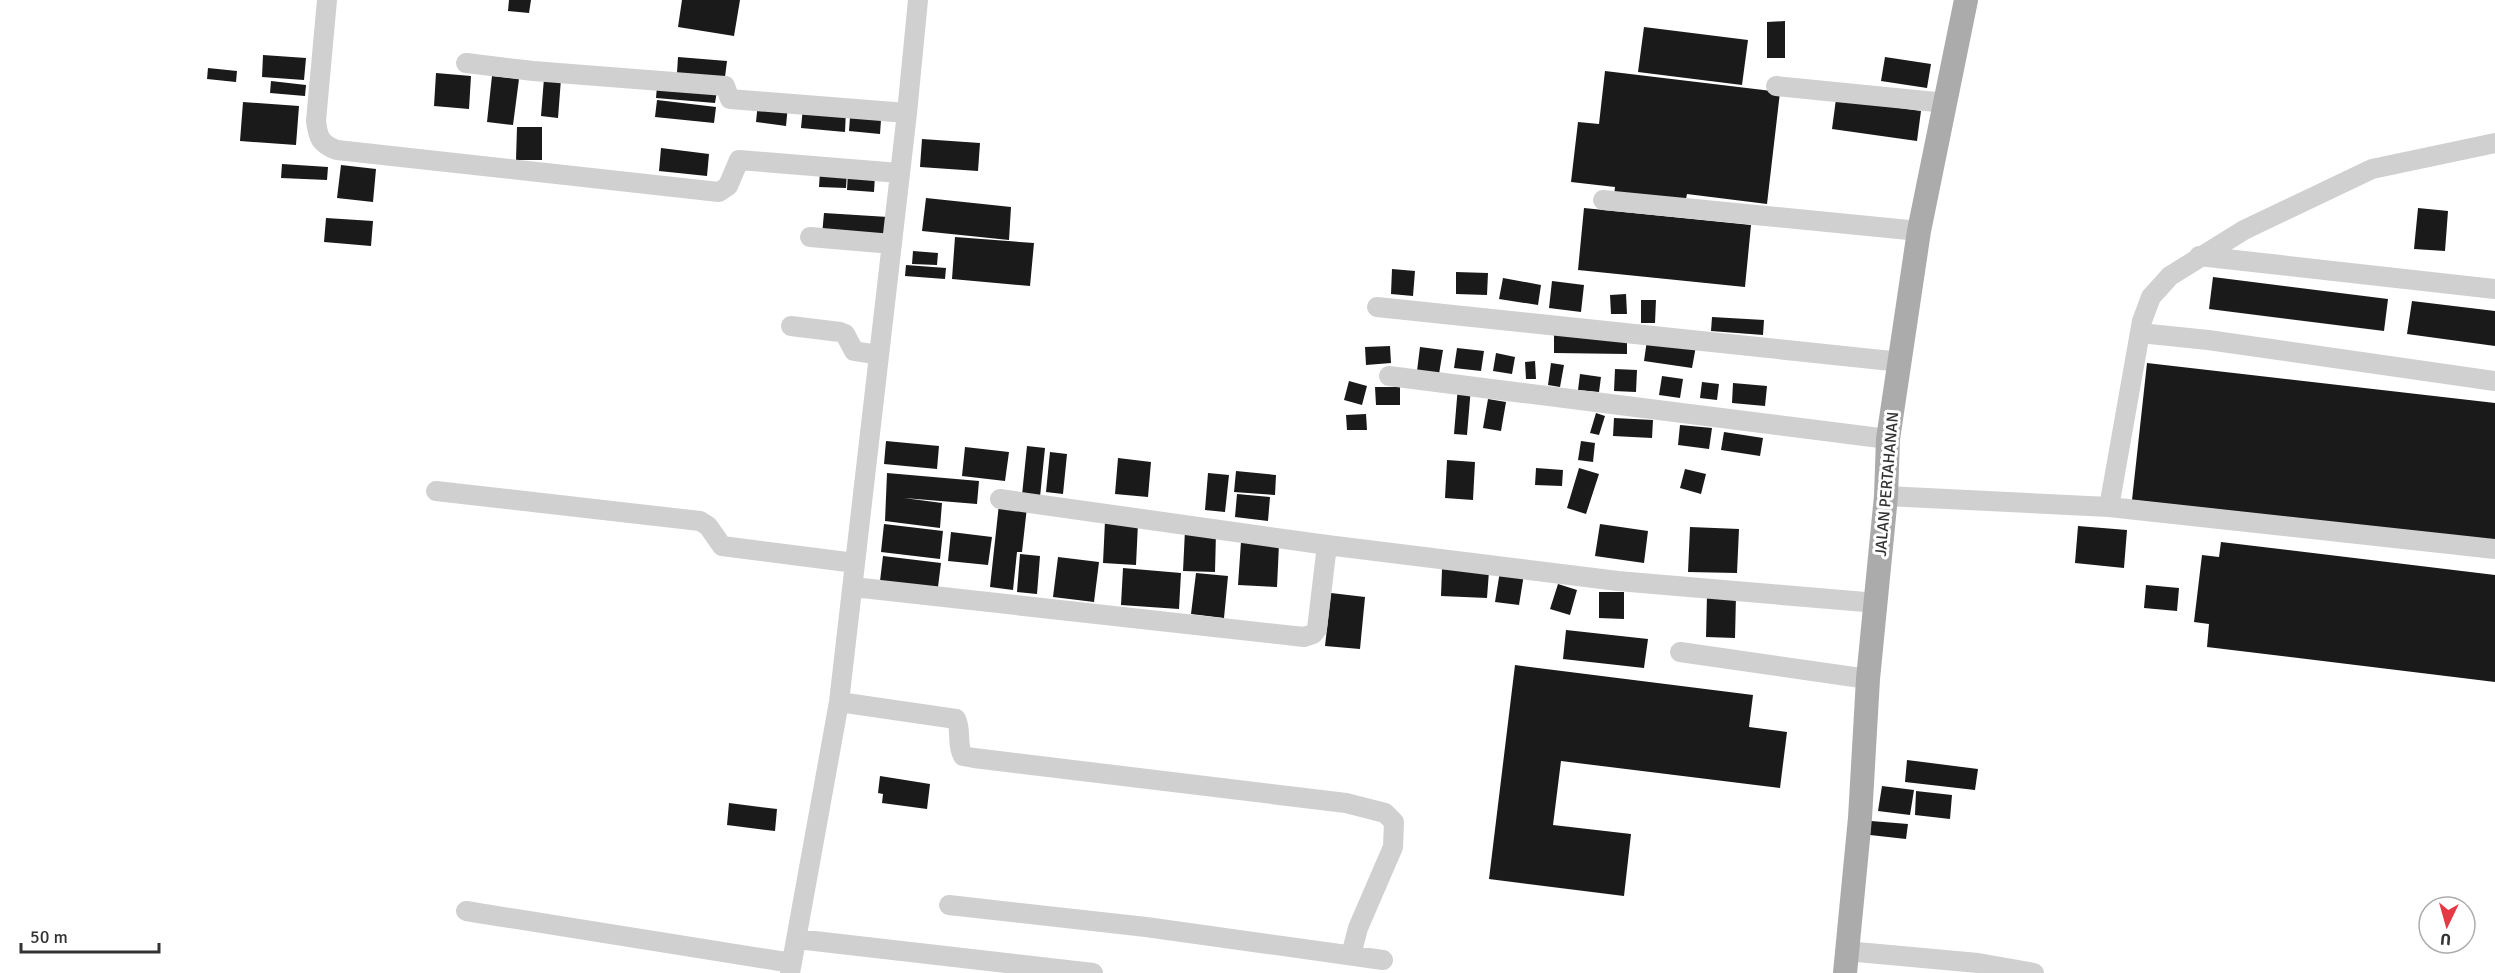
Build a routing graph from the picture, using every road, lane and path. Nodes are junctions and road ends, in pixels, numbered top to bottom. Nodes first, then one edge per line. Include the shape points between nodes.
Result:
1 (327, 0) edge
2 (918, 0) edge
3 (1966, 0) edge
4 (466, 63) dead end
5 (1776, 86) dead end
6 (1946, 103) junction
7 (907, 113) junction
8 (2495, 143) edge
9 (899, 173) junction
10 (1603, 200) dead end
11 (1919, 231) junction
12 (810, 237) dead end
13 (892, 244) junction
14 (2199, 256) junction
15 (2495, 289) edge
16 (1377, 307) dead end
17 (791, 326) dead end
18 (2140, 333) junction
19 (879, 355) junction
20 (1901, 362) junction
21 (1389, 375) dead end
22 (2495, 381) edge
23 (1888, 439) junction
24 (435, 491) dead end
25 (1886, 496) junction
26 (1000, 499) dead end
27 (2109, 507) junction
28 (1327, 545) junction
29 (2495, 549) edge
30 (855, 563) junction
31 (853, 587) junction
32 (1876, 603) junction
33 (1680, 651) dead end
34 (1868, 679) junction
35 (839, 702) junction
36 (948, 905) dead end
37 (466, 911) dead end
38 (796, 939) junction
39 (1351, 955) junction
40 (1383, 960) dead end
41 (1845, 962) edge
42 (791, 968) edge
43 (1093, 973) edge
44 (2034, 973) edge

1 - 9 street via 316,121 318,137 337,150 719,192 728,186 739,160
2 - 7 street
3 - 6 main road, JALAN PERTAHANAN
4 - 7 street via 725,86 730,99
5 - 6 street
6 - 11 main road, JALAN PERTAHANAN
7 - 9 street
8 - 14 street via 2372,169 2244,230
9 - 13 street
10 - 11 street
11 - 20 main road, JALAN PERTAHANAN
12 - 13 street
13 - 19 street
14 - 15 street
14 - 18 street via 2158,287 2146,308
16 - 20 street
17 - 19 street via 840,332 854,351
18 - 22 street
18 - 27 street
19 - 30 street
20 - 23 main road, JALAN PERTAHANAN
21 - 23 street
23 - 25 main road, JALAN PERTAHANAN
24 - 30 street via 700,521 722,546
25 - 27 street
25 - 32 main road, JALAN PERTAHANAN
26 - 28 street
27 - 29 street
28 - 31 street via 1317,629 1304,637
28 - 32 street via 1618,580
30 - 31 street
31 - 35 street
32 - 34 main road, JALAN PERTAHANAN
33 - 34 street
34 - 41 main road, JALAN PERTAHANAN via 1859,829
35 - 38 street
35 - 39 street via 956,719 963,756 1346,803 1385,813 1394,822 1393,847 1358,928
36 - 39 street
37 - 42 street
38 - 42 street
38 - 43 street
39 - 40 street
41 - 44 street via 1978,963

